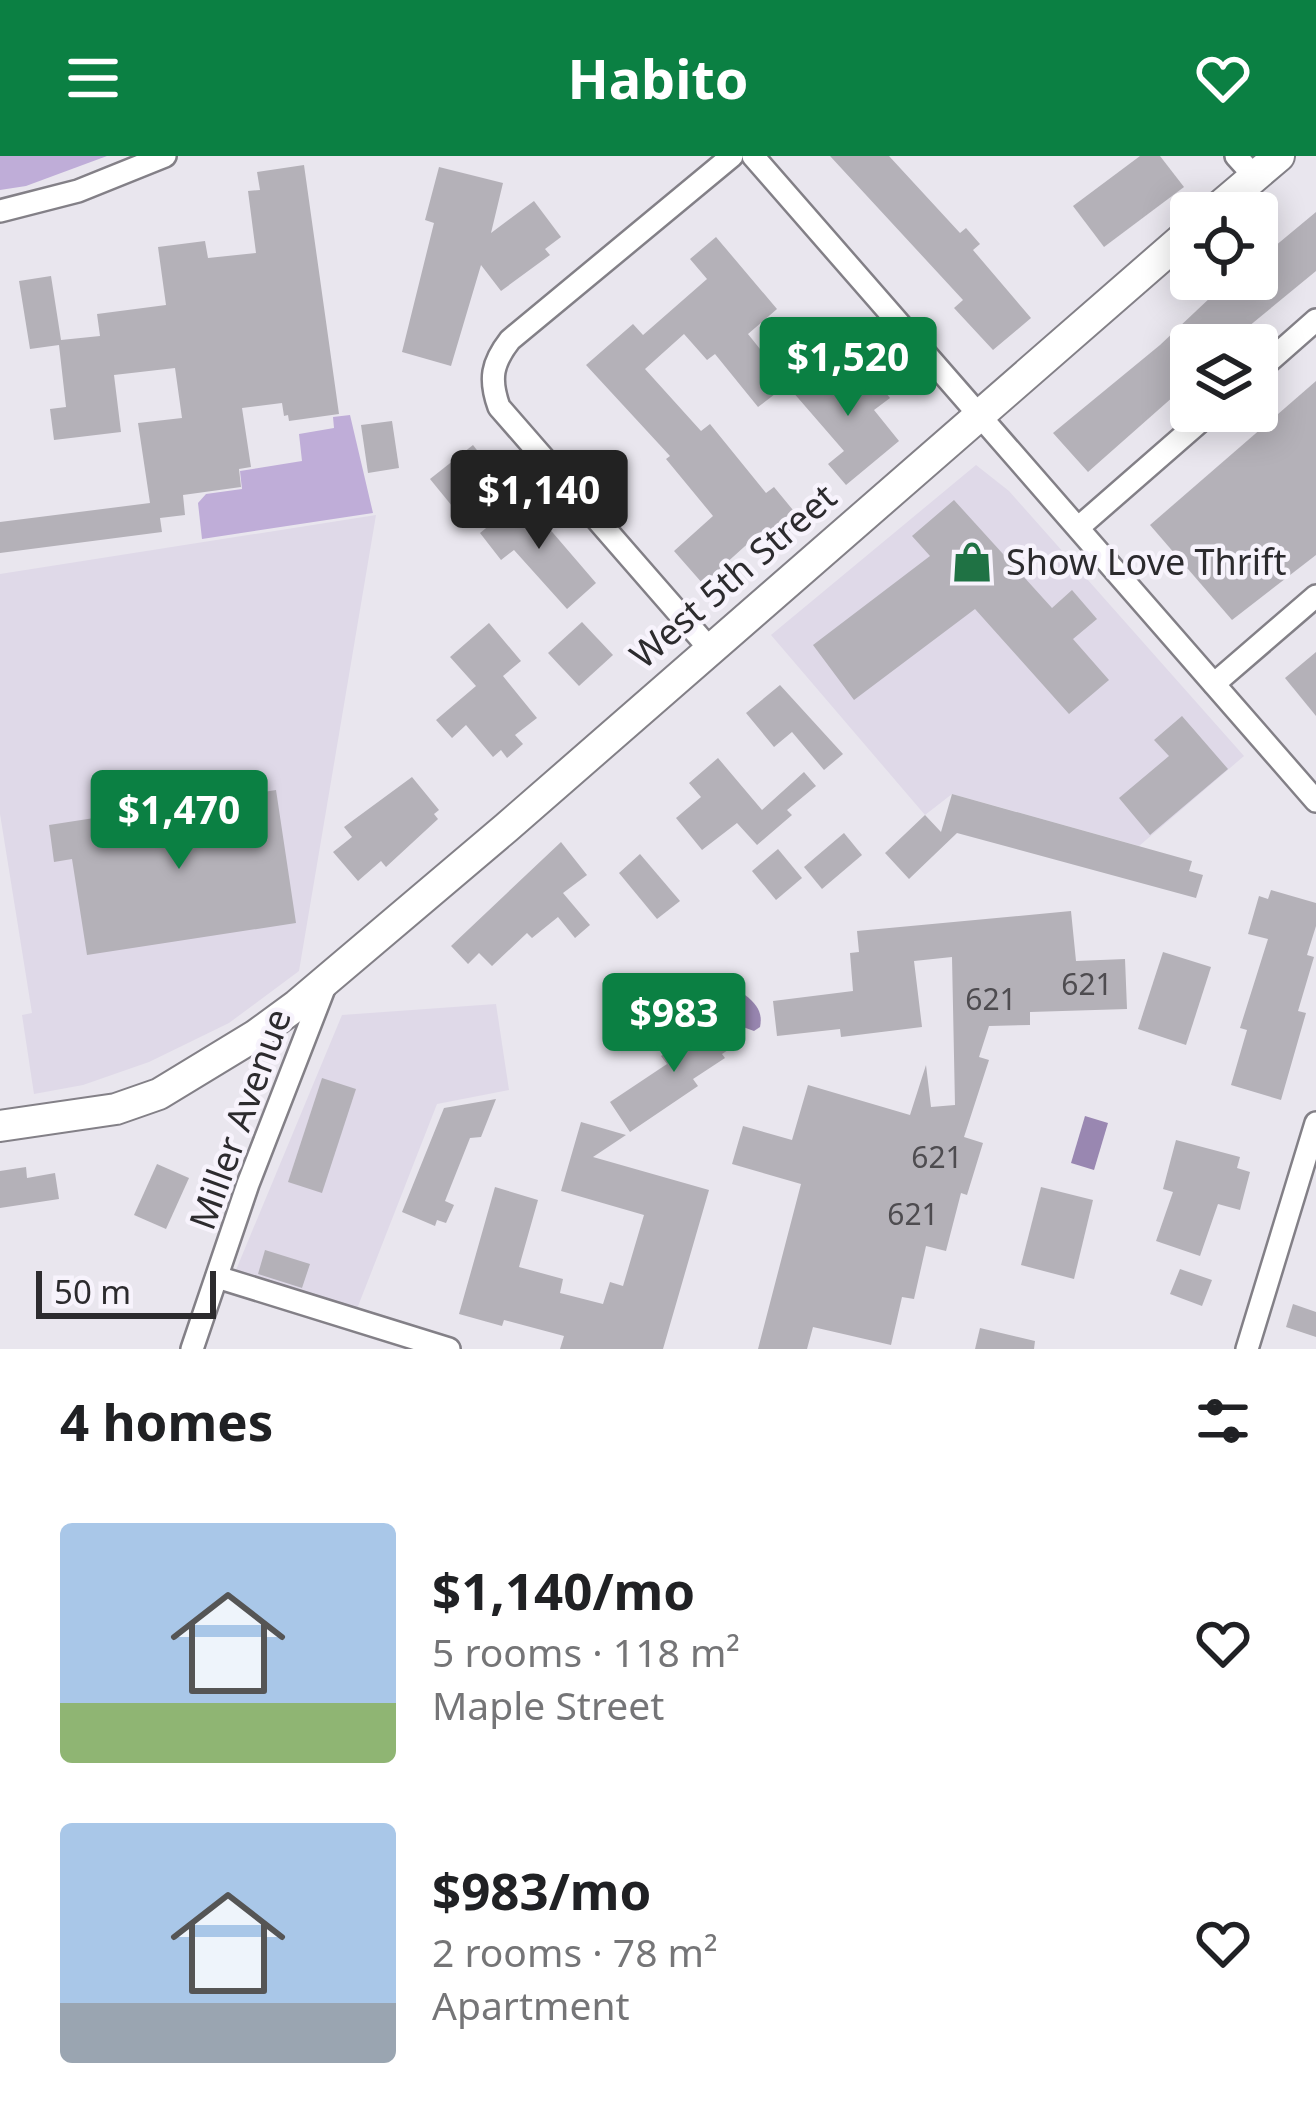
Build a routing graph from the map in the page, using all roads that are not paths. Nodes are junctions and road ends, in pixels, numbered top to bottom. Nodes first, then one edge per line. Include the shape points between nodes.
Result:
1 (165, 156) edge
2 (732, 156) edge
3 (753, 156) edge
4 (1279, 156) edge
5 (1245, 166) edge
6 (1227, 192) edge
7 (0, 211) edge
8 (1170, 249) edge
9 (1316, 320) edge
10 (1278, 353) edge
11 (980, 412) junction
12 (1188, 432) edge
13 (1079, 527) junction
14 (1316, 596) edge
15 (709, 648) junction
16 (1214, 684) junction
17 (1316, 802) edge
18 (327, 980) junction
19 (1316, 1123) edge
20 (0, 1126) edge
21 (217, 1277) junction
22 (192, 1349) edge
23 (449, 1349) edge
24 (1247, 1349) edge

1 - 7 street
2 - 15 street via 510,340 492,387 499,407
3 - 11 street
4 - 5 street
5 - 6 street
8 - 11 street, West 5th Street
9 - 10 street
11 - 13 street
11 - 15 street, West 5th Street
12 - 13 street
13 - 16 street
14 - 16 street
15 - 18 street, West 5th Street
16 - 17 street
18 - 20 street, West 5th Street via 159,1094 116,1109
18 - 21 street, Miller Avenue
19 - 24 street
21 - 22 street, Miller Avenue
21 - 23 street

